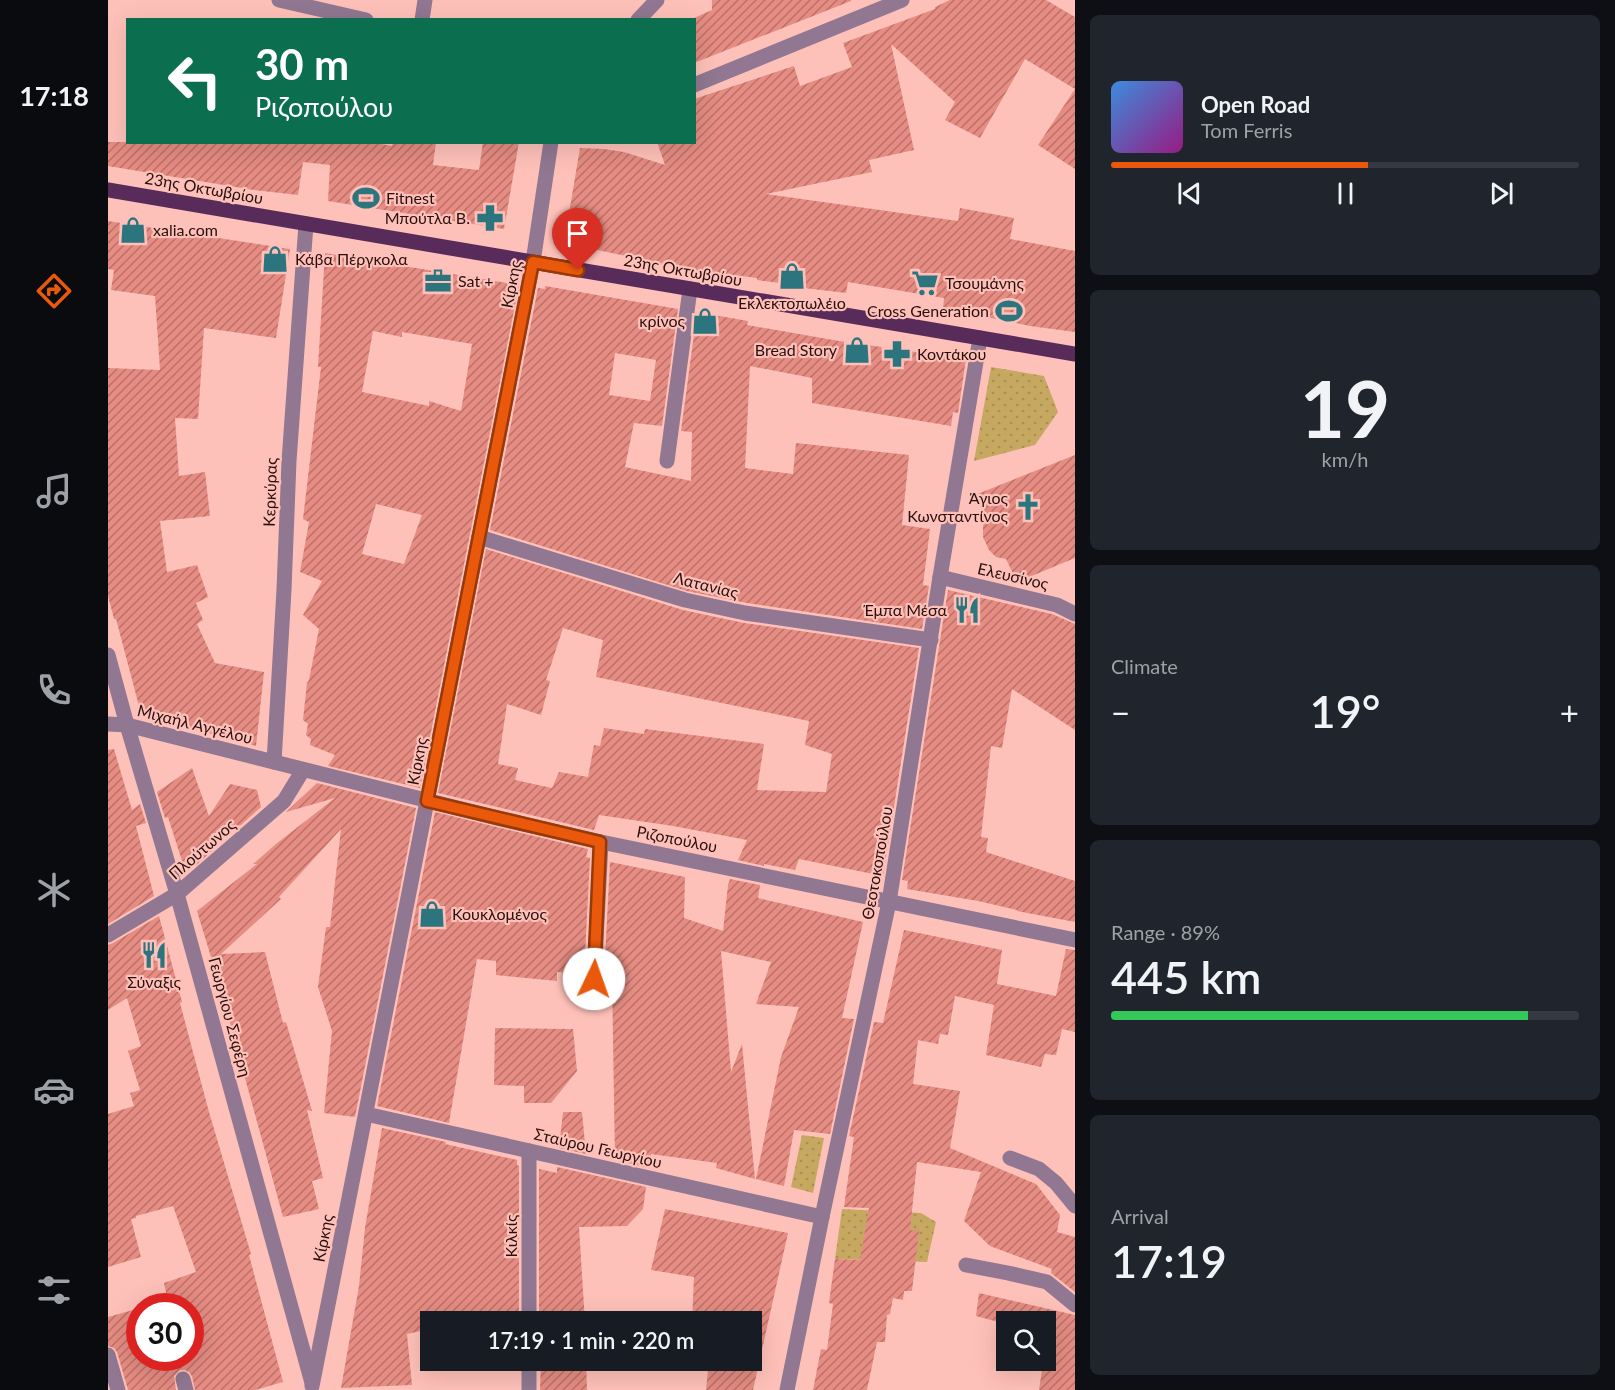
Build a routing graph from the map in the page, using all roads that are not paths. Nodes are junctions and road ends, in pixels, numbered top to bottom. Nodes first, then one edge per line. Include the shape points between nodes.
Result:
1 (279, 0) edge
2 (425, 0) edge
3 (657, 0) edge
4 (902, 0) edge
5 (357, 18) edge
6 (422, 18) edge
7 (640, 18) edge
8 (696, 84) edge
9 (551, 144) edge
10 (108, 190) edge
11 (306, 224) junction
12 (533, 262) junction
13 (690, 289) junction
14 (980, 338) junction
15 (1075, 354) edge
16 (667, 461) dead end
17 (479, 537) junction
18 (940, 577) junction
19 (1075, 614) edge
20 (931, 640) junction
21 (108, 655) edge
22 (108, 724) edge
23 (127, 725) junction
24 (274, 762) junction
25 (303, 770) junction
26 (427, 801) junction
27 (600, 842) junction
28 (177, 894) junction
29 (889, 902) junction
30 (108, 935) edge
31 (1075, 940) edge
32 (594, 979) dead end
33 (366, 1114) junction
34 (529, 1151) junction
35 (1010, 1158) dead end
36 (1075, 1206) edge
37 (822, 1217) junction
38 (966, 1265) dead end
39 (1075, 1305) edge
40 (529, 1311) edge
41 (108, 1355) edge
42 (529, 1371) edge
43 (313, 1388) edge
44 (118, 1390) edge
45 (529, 1390) edge
46 (787, 1390) edge

1 - 5 street
2 - 6 street
3 - 7 street
4 - 8 street
9 - 12 street, Κίρκης
10 - 11 main road, 23ης Οκτωβρίου
11 - 12 main road, 23ης Οκτωβρίου
11 - 24 street, Κερκύρας
12 - 13 main road, 23ης Οκτωβρίου
12 - 17 street, Κίρκης
13 - 14 main road, 23ης Οκτωβρίου
13 - 16 street
14 - 15 main road, 23ης Οκτωβρίου
14 - 18 street, Θεοτοκοπούλου
17 - 20 street, Λατανίας via 684,600 744,614
17 - 26 street, Κίρκης
18 - 19 street, Ελευσίνος via 1057,604
18 - 20 street, Θεοτοκοπούλου
20 - 29 street, Θεοτοκοπούλου
21 - 23 street, Γεωργίου Σεφέρη
22 - 23 street, Μιχαήλ Αγγέλου
23 - 24 street, Μιχαήλ Αγγέλου
23 - 28 street, Γεωργίου Σεφέρη
24 - 25 street, Ριζοπούλου
25 - 26 street, Ριζοπούλου
25 - 28 street, Πλούτωνος via 285,801
26 - 27 street, Ριζοπούλου
26 - 33 street, Κίρκης
27 - 29 street, Ριζοπούλου
27 - 32 street
28 - 30 street, Πλούτωνος
28 - 43 street, Γεωργίου Σεφέρη
29 - 31 street, Ριζοπούλου
29 - 37 street, Θεοτοκοπούλου
33 - 34 street, Σταύρου Γεωργίου
33 - 43 street, Κίρκης
34 - 37 street, Σταύρου Γεωργίου
34 - 40 street, Κιλκίς
35 - 36 street via 1039,1169
37 - 46 street, Θεοτοκοπούλου
38 - 39 street via 1047,1282
41 - 44 street
42 - 45 street

